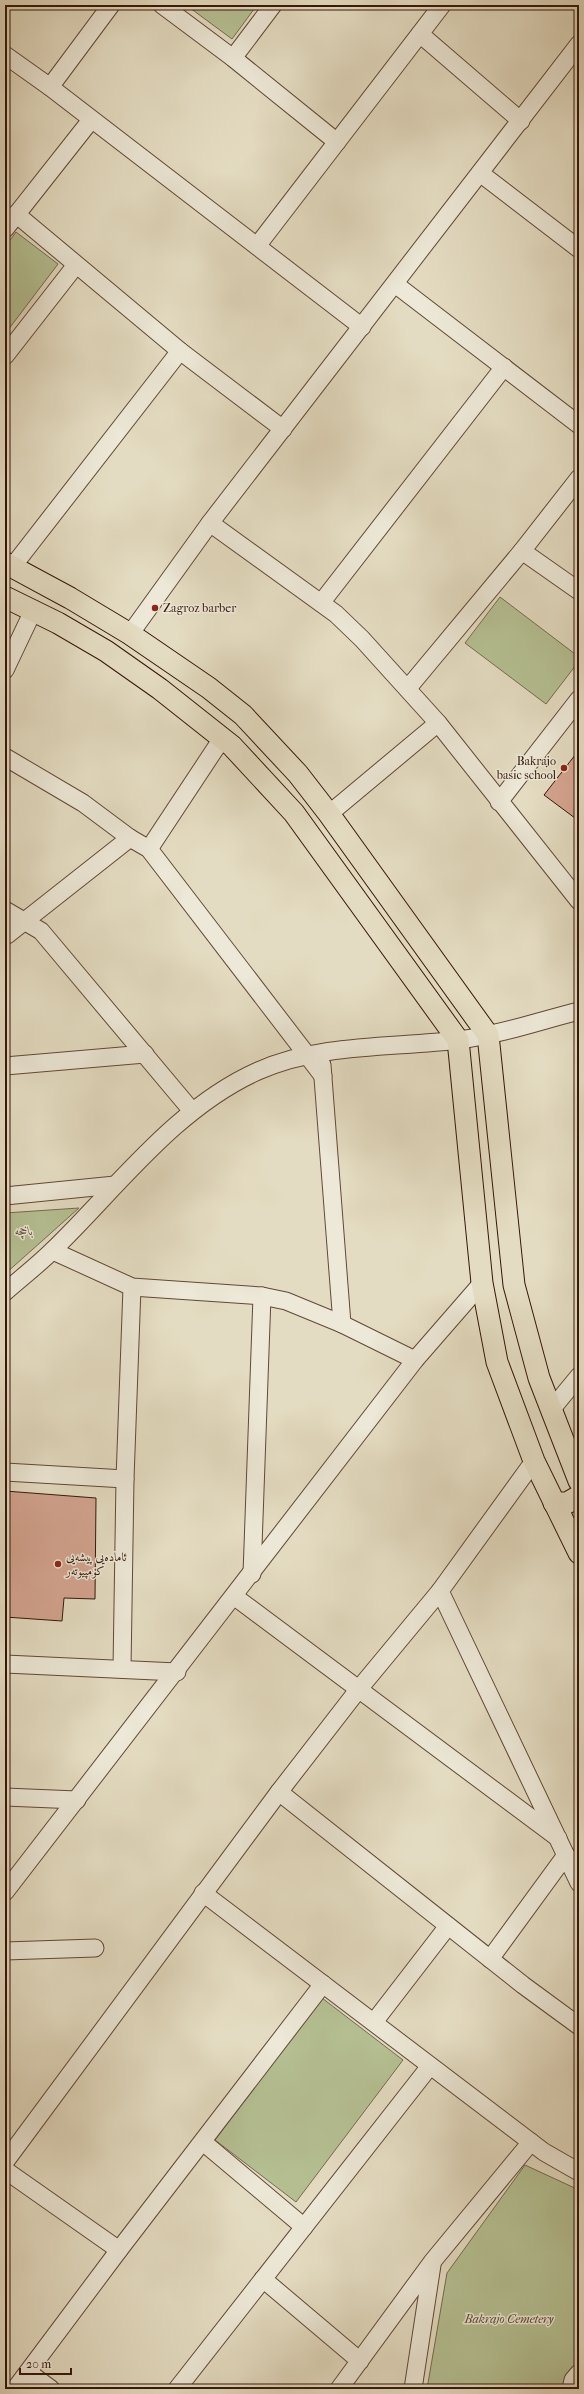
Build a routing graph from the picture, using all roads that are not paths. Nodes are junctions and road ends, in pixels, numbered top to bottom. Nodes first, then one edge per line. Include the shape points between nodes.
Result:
1 (111, 5) edge
2 (162, 5) edge
3 (273, 5) edge
4 (442, 5) edge
5 (420, 34) junction
6 (579, 44) edge
7 (5, 55) edge
8 (233, 58) junction
9 (50, 87) junction
10 (91, 120) junction
11 (521, 120) junction
12 (337, 142) junction
13 (480, 173) junction
14 (16, 214) junction
15 (5, 229) edge
16 (257, 246) junction
17 (579, 249) edge
18 (76, 265) junction
19 (395, 284) junction
20 (362, 327) junction
21 (180, 351) junction
22 (5, 356) edge
23 (504, 367) junction
24 (579, 425) edge
25 (283, 429) junction
26 (579, 478) edge
27 (210, 523) junction
28 (522, 551) junction
29 (9, 565) edge
30 (579, 591) edge
31 (5, 597) edge
32 (321, 603) junction
33 (33, 611) junction
34 (130, 634) junction
35 (5, 670) edge
36 (408, 688) junction
37 (579, 699) edge
38 (438, 723) junction
39 (223, 737) junction
40 (5, 757) edge
41 (500, 802) junction
42 (329, 814) junction
43 (130, 838) junction
44 (149, 850) junction
45 (579, 901) edge
46 (5, 910) edge
47 (24, 922) junction
48 (41, 931) junction
49 (6, 935) edge
50 (579, 1011) edge
51 (488, 1035) junction
52 (458, 1040) junction
53 (145, 1054) junction
54 (314, 1054) junction
55 (5, 1066) edge
56 (192, 1111) junction
57 (115, 1185) junction
58 (5, 1196) edge
59 (53, 1251) junction
60 (482, 1283) junction
61 (132, 1286) junction
62 (5, 1292) edge
63 (262, 1296) junction
64 (342, 1324) junction
65 (416, 1360) junction
66 (579, 1376) edge
67 (551, 1410) junction
68 (534, 1461) junction
69 (5, 1472) edge
70 (125, 1479) junction
71 (579, 1481) edge
72 (579, 1496) edge
73 (554, 1503) junction
74 (579, 1554) edge
75 (252, 1574) junction
76 (440, 1591) junction
77 (235, 1597) junction
78 (5, 1664) edge
79 (122, 1669) junction
80 (177, 1672) junction
81 (358, 1690) junction
82 (279, 1792) junction
83 (5, 1797) edge
84 (78, 1800) junction
85 (558, 1838) junction
86 (566, 1855) junction
87 (578, 1877) edge
88 (5, 1892) edge
89 (203, 1892) junction
90 (448, 1926) junction
91 (95, 1948) dead end
92 (5, 1951) edge
93 (490, 1959) junction
94 (324, 1984) junction
95 (374, 2022) junction
96 (579, 2026) edge
97 (430, 2066) junction
98 (204, 2142) junction
99 (531, 2142) junction
100 (5, 2162) edge
101 (5, 2170) edge
102 (579, 2172) edge
103 (304, 2228) junction
104 (119, 2250) junction
105 (432, 2262) junction
106 (263, 2280) junction
107 (360, 2361) junction
108 (28, 2372) junction
109 (579, 2373) edge
110 (15, 2389) edge
111 (51, 2389) edge
112 (177, 2389) edge
113 (339, 2389) edge
114 (413, 2389) edge
115 (571, 2389) edge

1 - 9 street
2 - 8 street
3 - 8 street
4 - 5 street
5 - 11 street
5 - 12 street
6 - 11 street
7 - 9 street
8 - 12 street
9 - 10 street
10 - 14 street
10 - 16 street
11 - 13 street
12 - 16 street
13 - 17 street
13 - 19 street
14 - 15 street
14 - 18 street
16 - 20 street
18 - 21 street
18 - 22 street
19 - 20 street
19 - 23 street
20 - 25 street
21 - 25 street
21 - 29 street
23 - 24 street
23 - 32 street
25 - 27 street
26 - 28 street
27 - 32 street
27 - 34 street
28 - 30 street
28 - 36 street
29 - 34 main road
31 - 33 main road
32 - 36 street via 362,640
33 - 35 street
33 - 39 main road via 106,651
34 - 42 main road via 215,692 243,715 298,774
36 - 38 street
37 - 41 street
38 - 41 street
38 - 42 street
39 - 44 street
39 - 52 main road via 294,813
40 - 43 street via 84,803
41 - 45 street
42 - 51 main road
43 - 44 street
43 - 47 street
44 - 54 street
46 - 47 street
47 - 48 street
47 - 49 street
48 - 49 street
48 - 53 street
50 - 51 street
51 - 52 street
51 - 67 main road via 514,1285 530,1350
52 - 54 street
52 - 60 main road
53 - 55 street
53 - 56 street
54 - 56 street via 253,1073 212,1096
54 - 64 street via 323,1076
56 - 57 street
57 - 58 street
57 - 59 street
59 - 61 street
59 - 62 street
60 - 65 street
60 - 68 main road via 497,1362 509,1400
61 - 63 street
61 - 70 street
63 - 64 street via 286,1301
63 - 75 street
64 - 65 street
65 - 75 street
66 - 67 street
67 - 71 main road
68 - 73 main road
68 - 76 street
69 - 70 street
70 - 79 street
72 - 73 main road via 567,1503
73 - 74 main road
75 - 77 street
76 - 81 street
76 - 85 street
77 - 80 street
77 - 81 street
78 - 79 street
79 - 80 street
80 - 84 street
81 - 82 street
81 - 85 street
82 - 89 street
82 - 90 street
83 - 84 street
84 - 88 street
85 - 86 street
86 - 87 street
86 - 93 street
89 - 94 street
89 - 100 street
90 - 93 street
90 - 95 street
91 - 92 street
93 - 96 street
94 - 95 street
94 - 98 street
95 - 97 street
97 - 99 street
97 - 103 street
98 - 103 street
98 - 104 street
99 - 102 street
99 - 105 street
101 - 104 street
103 - 106 street
104 - 108 street
105 - 107 street
105 - 114 street
106 - 107 street
106 - 112 street
107 - 113 street
108 - 110 street
108 - 111 street
109 - 115 street via 573,2380

